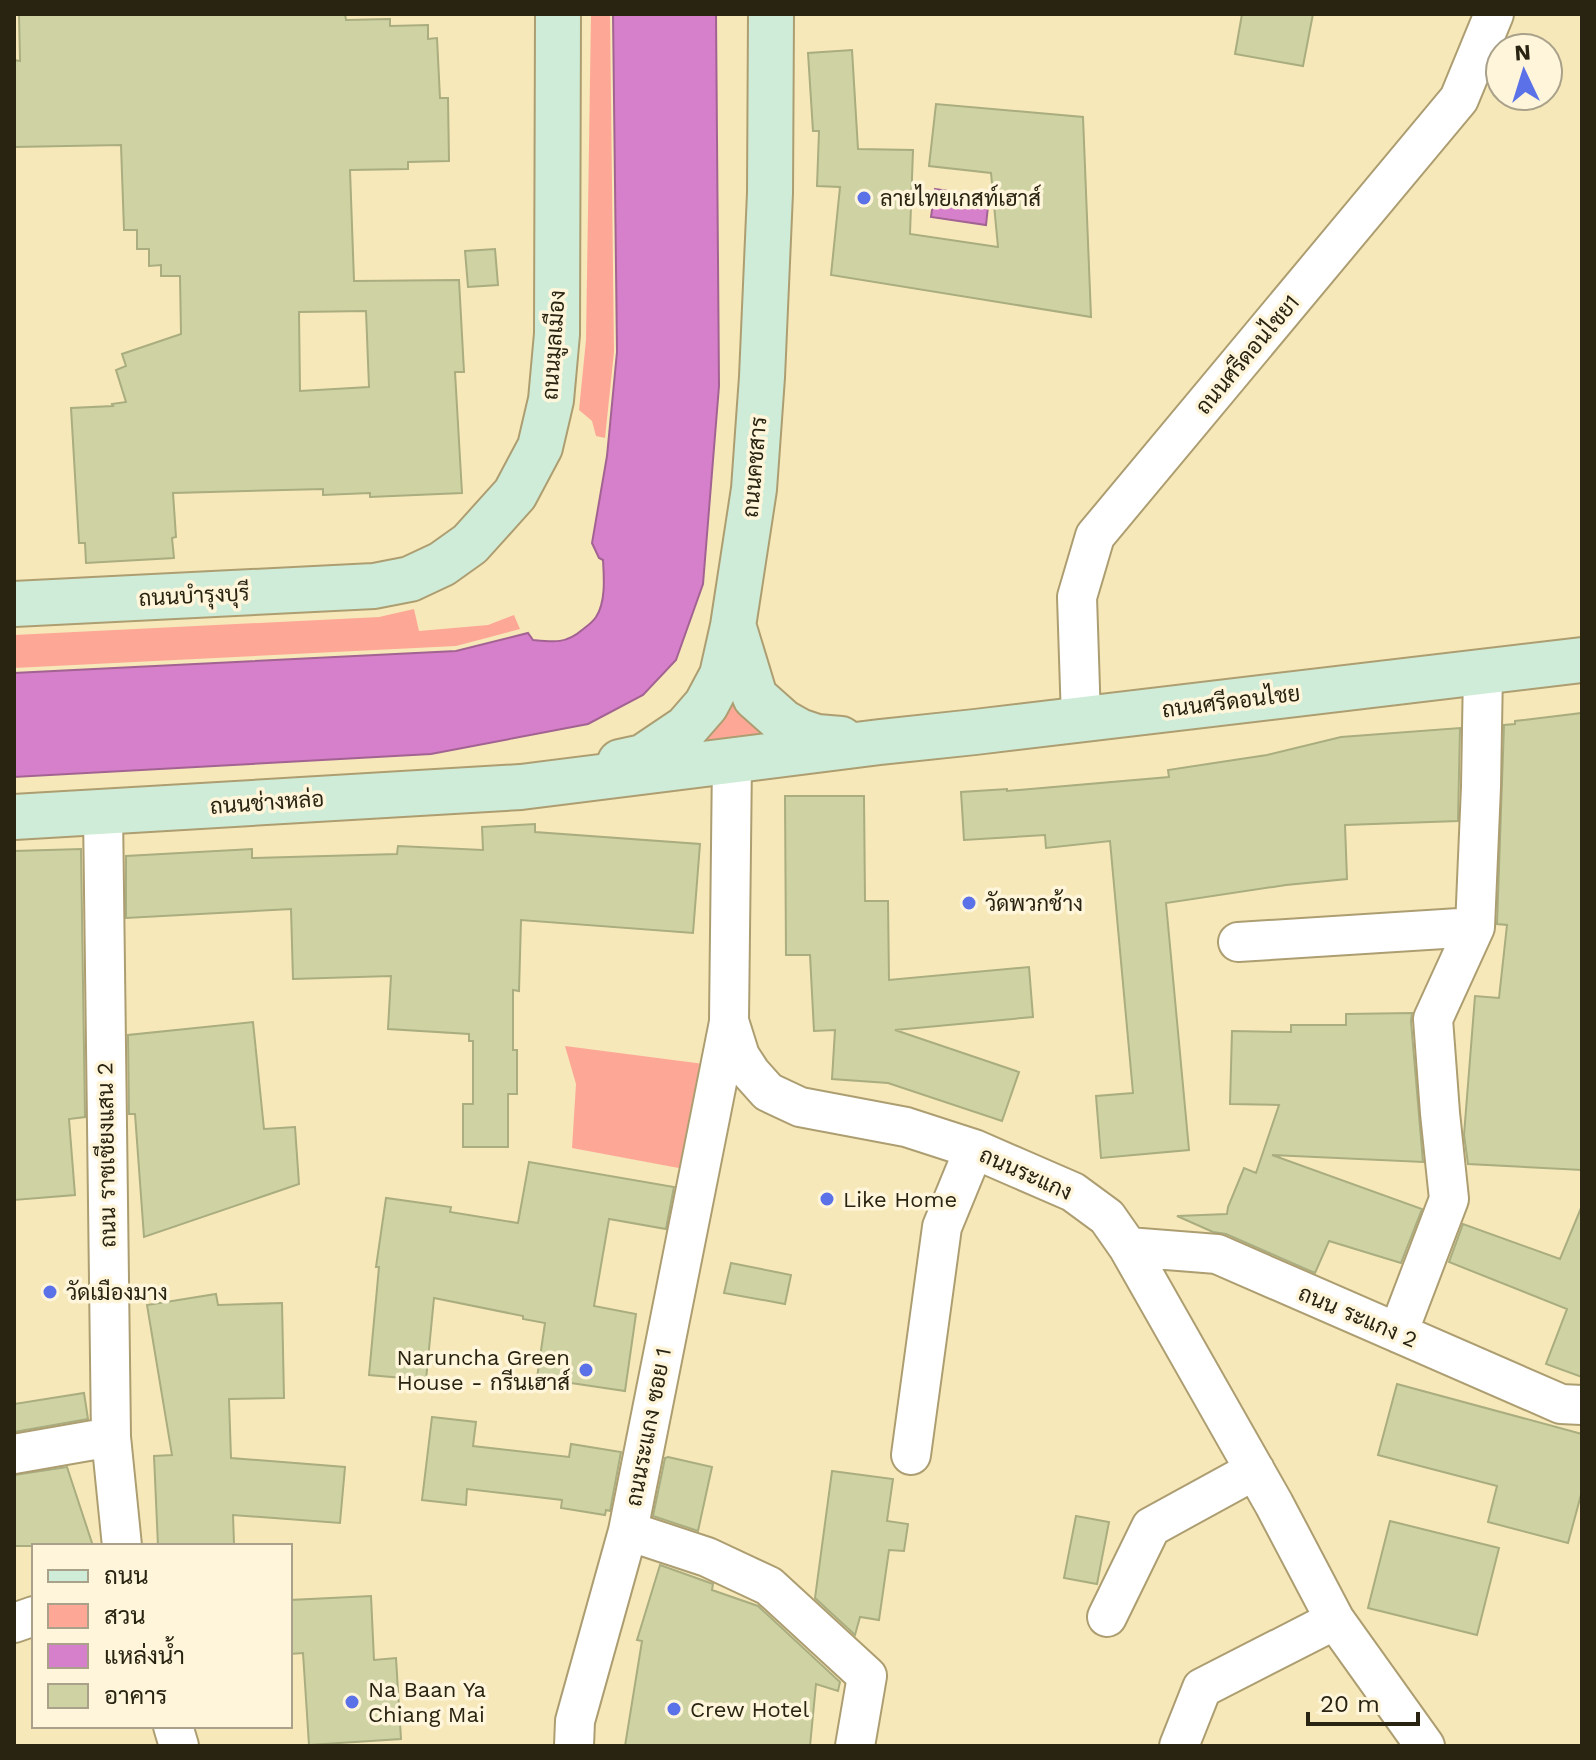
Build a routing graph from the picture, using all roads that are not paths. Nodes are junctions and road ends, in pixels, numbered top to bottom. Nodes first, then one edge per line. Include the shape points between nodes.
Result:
1 (558, 14) edge
2 (771, 14) edge
3 (1494, 14) edge
4 (374, 586) joint
5 (14, 604) edge
6 (733, 626) junction
7 (1582, 660) edge
8 (1483, 671) junction
9 (1081, 719) junction
10 (880, 742) junction
11 (732, 760) junction
12 (521, 787) junction
13 (103, 812) junction
14 (14, 817) edge
15 (1475, 927) junction
16 (1238, 942) dead end
17 (729, 1021) junction
18 (974, 1149) junction
19 (1128, 1247) junction
20 (1398, 1333) junction
21 (1582, 1405) edge
22 (111, 1437) junction
23 (14, 1454) edge
24 (911, 1455) dead end
25 (1255, 1470) junction
26 (628, 1531) junction
27 (122, 1544) edge
28 (1107, 1617) dead end
29 (1335, 1620) junction
30 (574, 1746) edge
31 (855, 1746) edge
32 (1179, 1746) edge
33 (1425, 1746) edge

1 - 4 main road, ถนนมูลเมือง via 557,334 540,447 515,494 470,544 410,579
2 - 6 main road, ถนนคชสาร via 762,377 754,489
3 - 9 street, ถนนศรีดอนไชย1 via 1459,99 1095,536 1077,597
4 - 5 main road, ถนนบำรุงบุรี
6 - 10 main road, ถนนศรีดอนไชย via 755,697 783,722 817,737
6 - 12 main road, ถนนคชสาร via 722,675 686,728 643,757
7 - 8 main road, ถนนศรีดอนไชย
8 - 9 main road, ถนนศรีดอนไชย
8 - 15 street
9 - 10 main road, ถนนศรีดอนไชย
10 - 11 main road, ถนนศรีดอนไชย
11 - 12 main road, ถนนศรีดอนไชย
11 - 17 street, ถนนระแกง
12 - 13 main road, ถนนช่างหล่อ
13 - 14 main road, ถนนช่างหล่อ
13 - 22 street, ถนน ราชเชียงแสน 2
15 - 16 street
15 - 20 street via 1433,1019 1449,1199
17 - 18 street, ถนนระแกง via 740,1056 768,1092 800,1107 906,1127
17 - 26 street, ถนนระแกง ซอย 1
18 - 19 street, ถนนระแกง via 1073,1192 1107,1217
18 - 24 street via 942,1227
19 - 20 street, ถนน ระแกง 2 via 1217,1254
19 - 25 street, ถนนระแกง
20 - 21 street, ถนน ระแกง 2 via 1561,1404
22 - 23 street
22 - 27 street, ถนน ราชเชียงแสน 2
25 - 28 street via 1151,1527
25 - 29 street, ถนนระแกง
26 - 30 street via 575,1721
26 - 31 street, ถนนระแกง ซอย 1 via 707,1557 769,1586 867,1676
29 - 32 street via 1202,1688
29 - 33 street, ถนนระแกง

